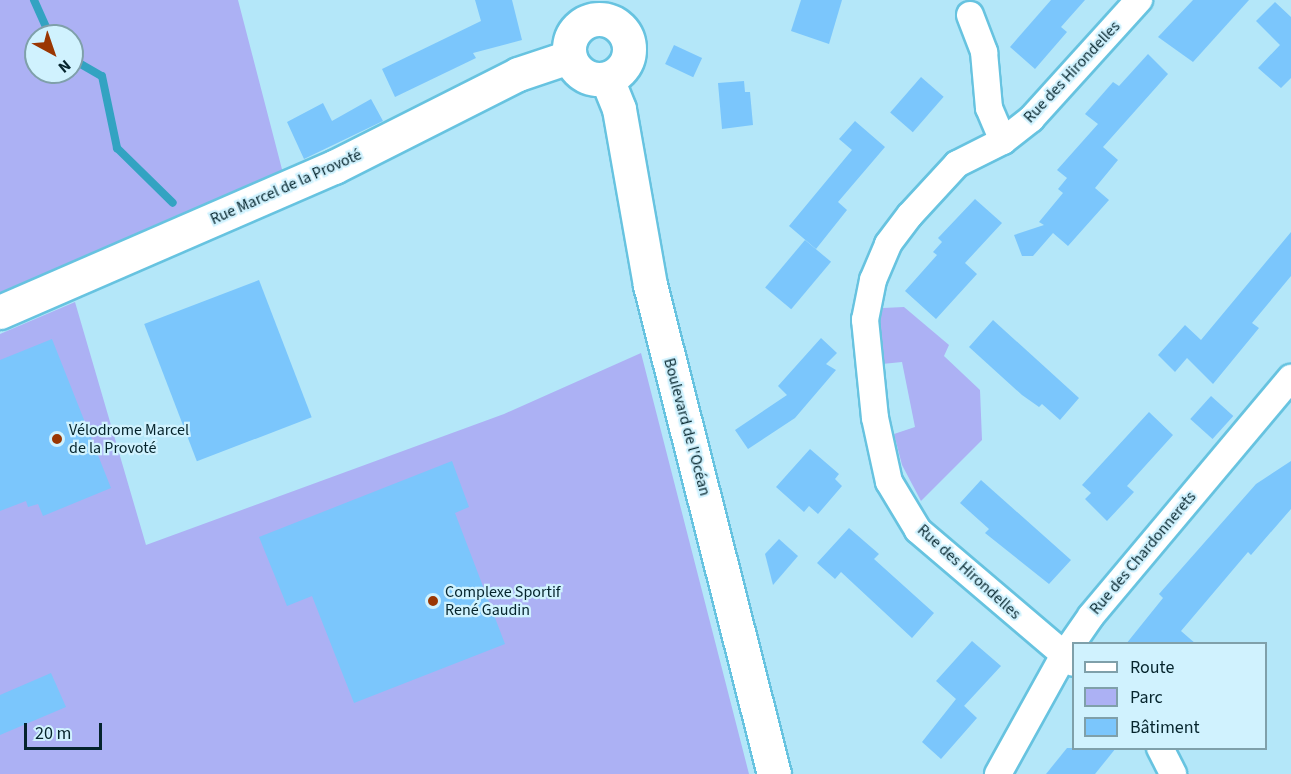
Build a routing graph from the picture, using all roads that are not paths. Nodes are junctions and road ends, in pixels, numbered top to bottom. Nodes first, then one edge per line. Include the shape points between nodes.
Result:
1 (1139, 0) edge
2 (612, 10) edge
3 (970, 15) dead end
4 (569, 57) junction
5 (607, 79) junction
6 (1003, 141) junction
7 (0, 312) edge
8 (1291, 378) edge
9 (1078, 642) edge
10 (1069, 659) edge
11 (1161, 750) edge
12 (774, 774) edge
13 (998, 774) edge
14 (1173, 774) edge

1 - 6 street, Rue des Hirondelles via 1031,118
2 - 4 main road via 578,27 572,36
2 - 5 main road via 630,50 623,68
3 - 6 street via 984,52 989,108
4 - 5 main road via 579,73 588,78
4 - 7 main road, Rue Marcel de la Provoté via 518,74 334,167
5 - 12 main road, Boulevard de l'Océan via 619,109 650,285
6 - 10 street, Rue des Hirondelles via 957,164 888,244 873,280 865,320 873,398 889,482 918,530
8 - 9 street, Rue des Chardonnerets via 1091,616
10 - 13 street, Rue des Chardonnerets
11 - 14 street

